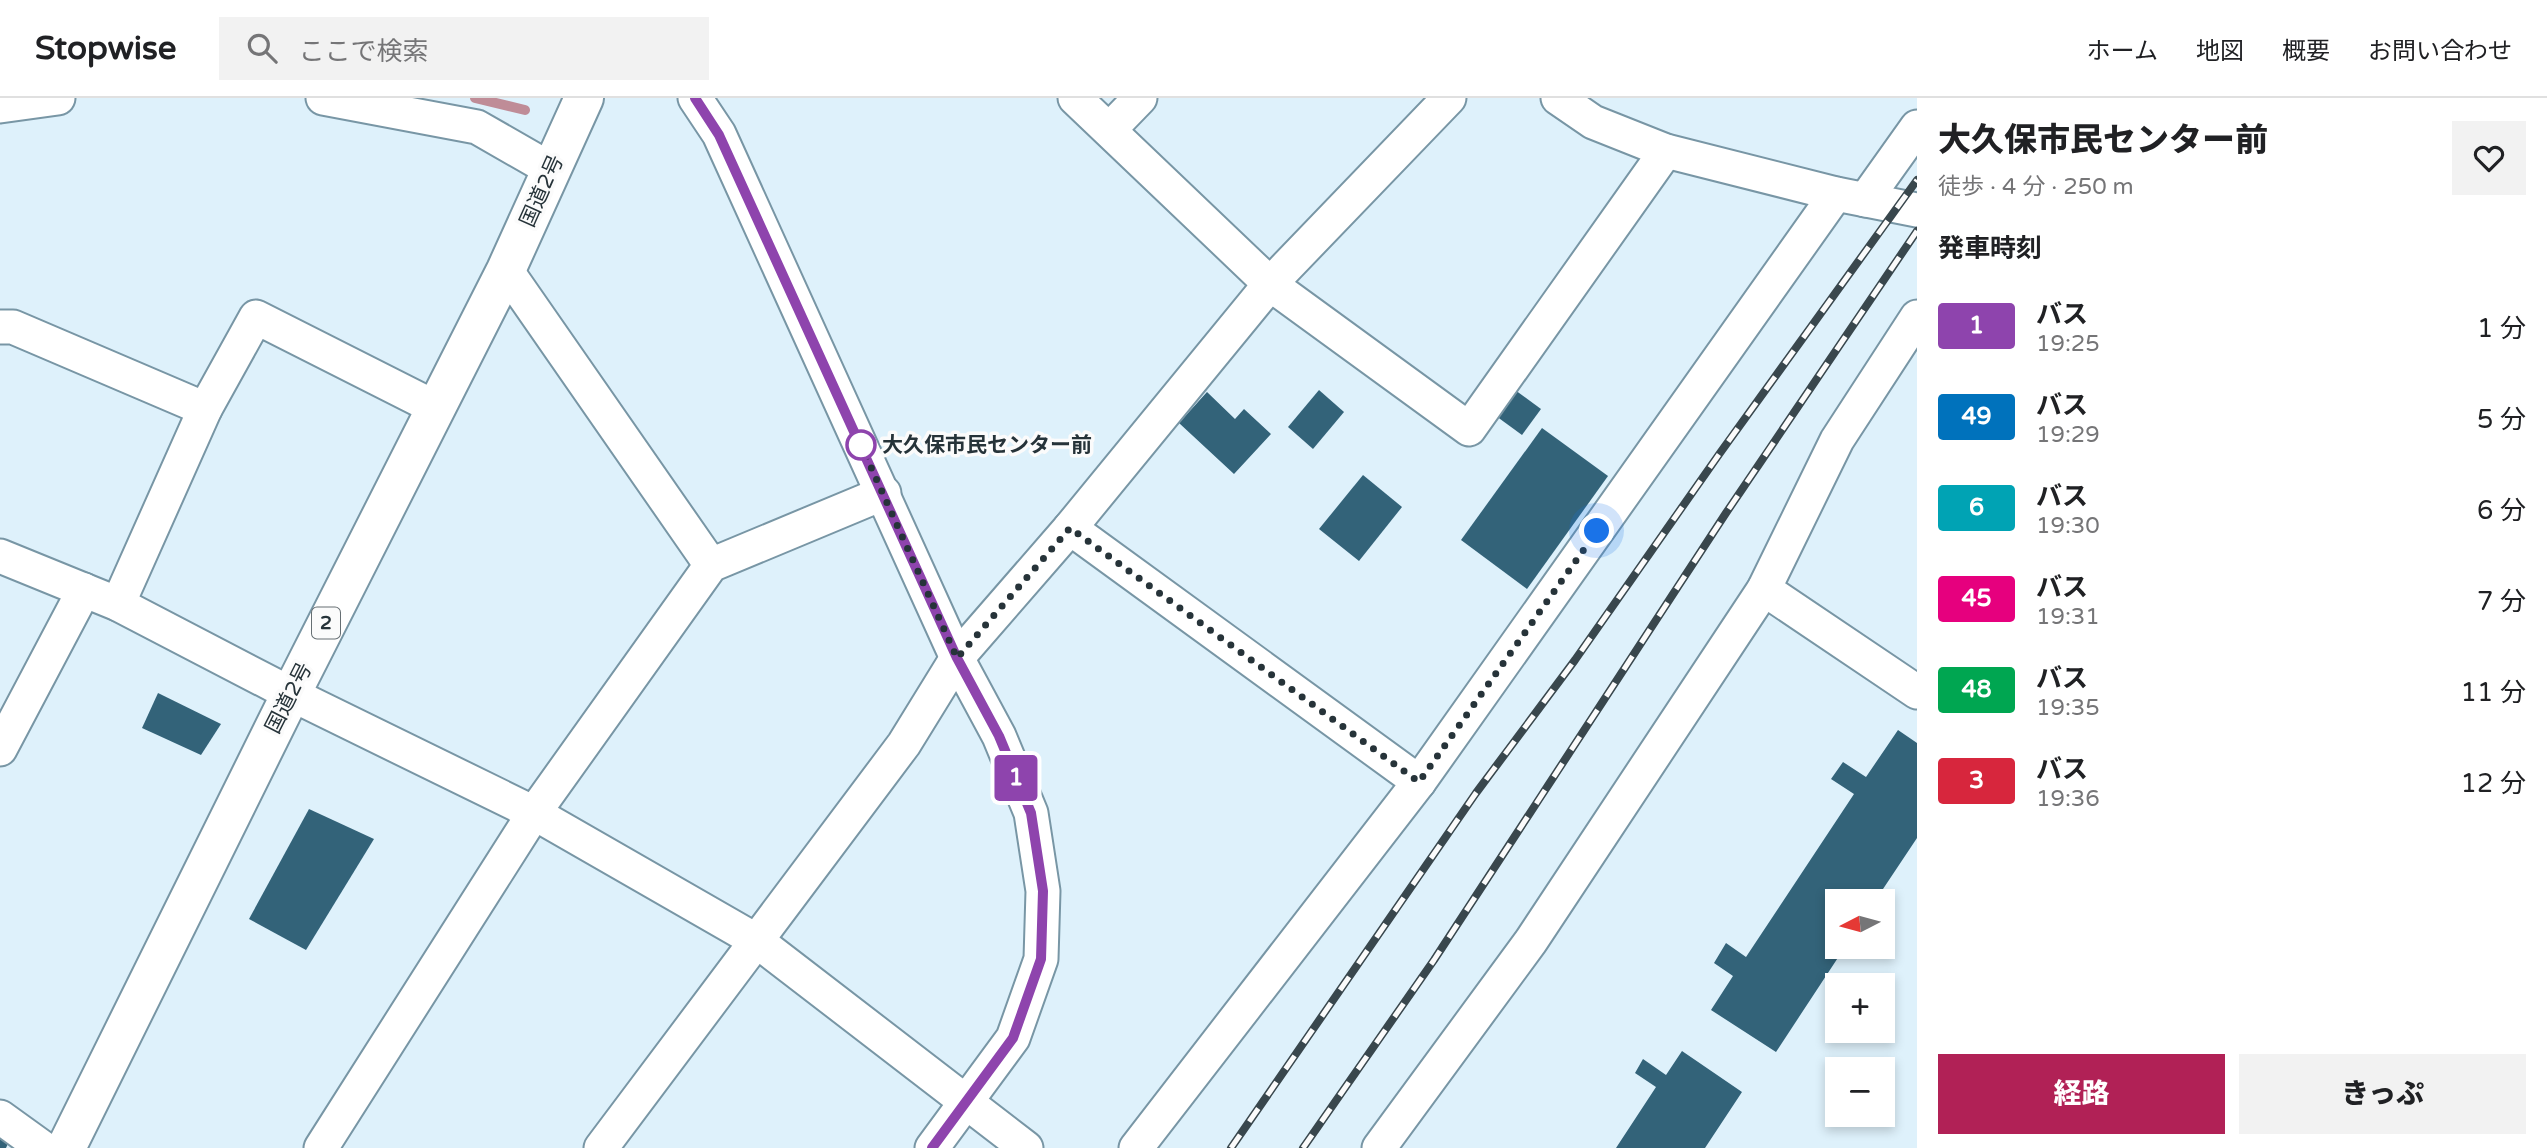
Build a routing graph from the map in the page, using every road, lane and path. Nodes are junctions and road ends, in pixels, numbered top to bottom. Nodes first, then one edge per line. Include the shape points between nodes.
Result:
1 (58, 98) edge
2 (323, 98) edge
3 (584, 98) edge
4 (695, 98) edge
5 (1075, 98) edge
6 (1140, 98) edge
7 (1449, 98) edge
8 (1558, 98) edge
9 (0, 106) edge
10 (1917, 127) edge
11 (1109, 130) junction
12 (1666, 151) junction
13 (552, 170) junction
14 (1851, 197) junction
15 (1917, 211) edge
16 (506, 270) junction
17 (1270, 284) junction
18 (1917, 317) edge
19 (0, 327) edge
20 (205, 408) junction
21 (436, 408) junction
22 (884, 494) junction
23 (1070, 528) junction
24 (0, 556) edge
25 (711, 565) junction
26 (1764, 589) junction
27 (84, 590) junction
28 (118, 604) junction
29 (957, 658) junction
30 (1917, 692) edge
31 (290, 694) junction
32 (0, 749) edge
33 (1419, 782) junction
34 (534, 813) junction
35 (757, 941) junction
36 (968, 1102) junction
37 (0, 1117) edge
38 (43, 1148) edge
39 (66, 1148) edge
40 (321, 1148) edge
41 (601, 1148) edge
42 (932, 1148) edge
43 (1026, 1148) edge
44 (1136, 1148) edge
45 (1379, 1148) edge

1 - 9 street
2 - 13 street via 477,127
3 - 13 highway, 国道2号 / 2
4 - 22 street via 719,135
5 - 11 street
6 - 11 street
7 - 17 street
8 - 12 street via 1593,122
10 - 14 street
11 - 17 street
12 - 14 street
12 - 17 street via 1469,429
13 - 16 highway, 国道2号 / 2
14 - 15 street
14 - 33 street
16 - 21 highway, 国道2号 / 2
16 - 25 street
17 - 23 street
18 - 26 street via 1837,440
19 - 20 street via 13,327
20 - 21 street via 256,317
20 - 28 street
21 - 31 highway, 国道2号 / 2
22 - 25 street
22 - 29 street
23 - 29 street
23 - 33 street
24 - 27 street
25 - 34 street
26 - 30 street
26 - 45 street via 1531,941
27 - 28 street
27 - 32 street
28 - 31 street
29 - 35 street via 904,744
29 - 36 street via 999,736 1031,813 1043,891 1041,959 1018,1025
31 - 34 street
31 - 39 highway, 国道2号 / 2
33 - 44 street
34 - 35 street
34 - 40 street
35 - 36 street
35 - 41 street
36 - 42 street
36 - 43 street
37 - 38 street

